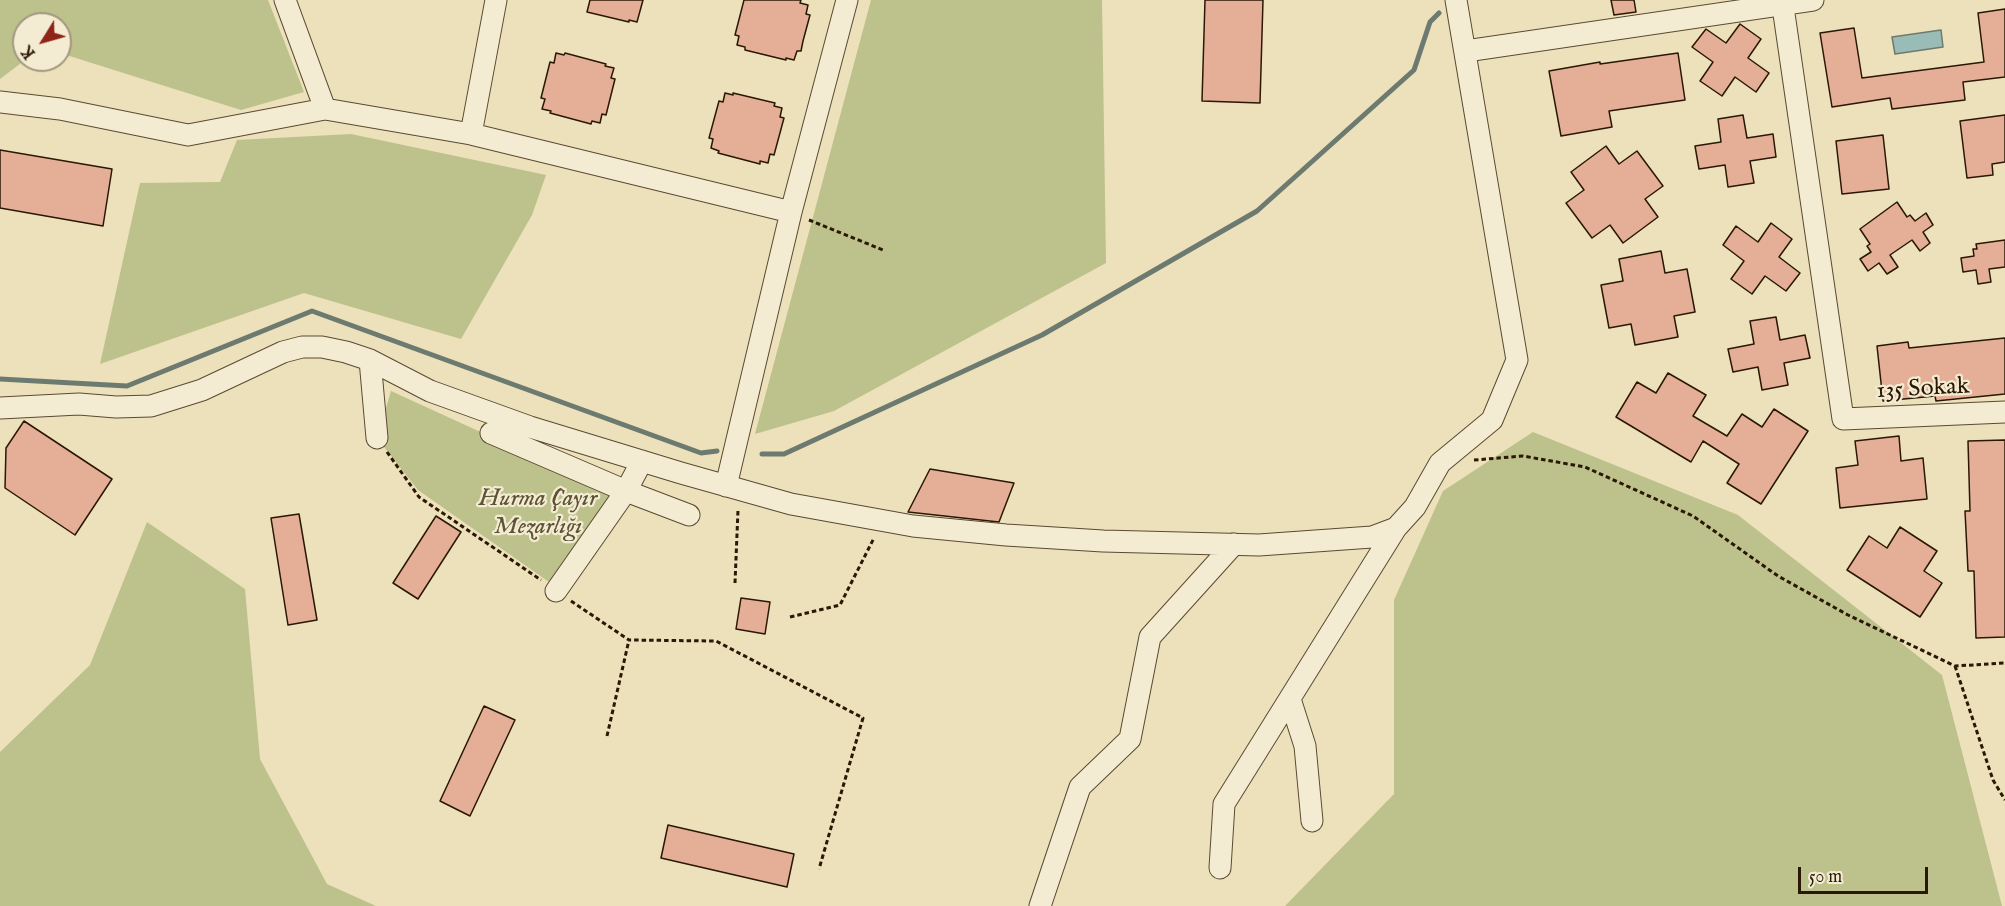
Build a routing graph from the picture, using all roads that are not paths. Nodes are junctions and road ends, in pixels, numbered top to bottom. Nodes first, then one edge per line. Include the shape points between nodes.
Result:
1 (285, 0) edge
2 (496, 0) edge
3 (847, 0) edge
4 (1456, 0) edge
5 (1813, 0) edge
6 (1782, 2) edge
7 (1466, 51) junction
8 (0, 102) edge
9 (325, 109) junction
10 (471, 134) junction
11 (791, 212) junction
12 (370, 360) junction
13 (0, 408) edge
14 (2005, 412) edge
15 (491, 433) dead end
16 (377, 438) road end
17 (642, 462) junction
18 (733, 488) junction
19 (626, 491) junction
20 (688, 515) dead end
21 (1396, 528) junction
22 (1234, 544) junction
23 (556, 591) road end
24 (1290, 699) junction
25 (1312, 821) dead end
26 (1220, 868) dead end
27 (1041, 906) edge

1 - 9 street
2 - 10 street
3 - 11 street
4 - 7 street
5 - 6 street
6 - 7 street
6 - 14 street, 135 Sokak via 1843,419
7 - 21 street via 1516,360 1492,420 1440,463 1415,507
8 - 9 street via 60,109 188,135
9 - 10 street
10 - 11 street
11 - 18 street
12 - 13 street via 346,351 302,347 202,390 151,406
12 - 16 street
12 - 17 street via 430,391
15 - 19 street
17 - 18 street
17 - 19 street
18 - 22 street via 791,504 913,526 1103,541
19 - 20 street
19 - 23 street
21 - 22 street via 1372,537
21 - 24 street
22 - 27 street via 1150,637 1130,739 1080,787
24 - 25 street via 1305,746
24 - 26 street via 1224,804

